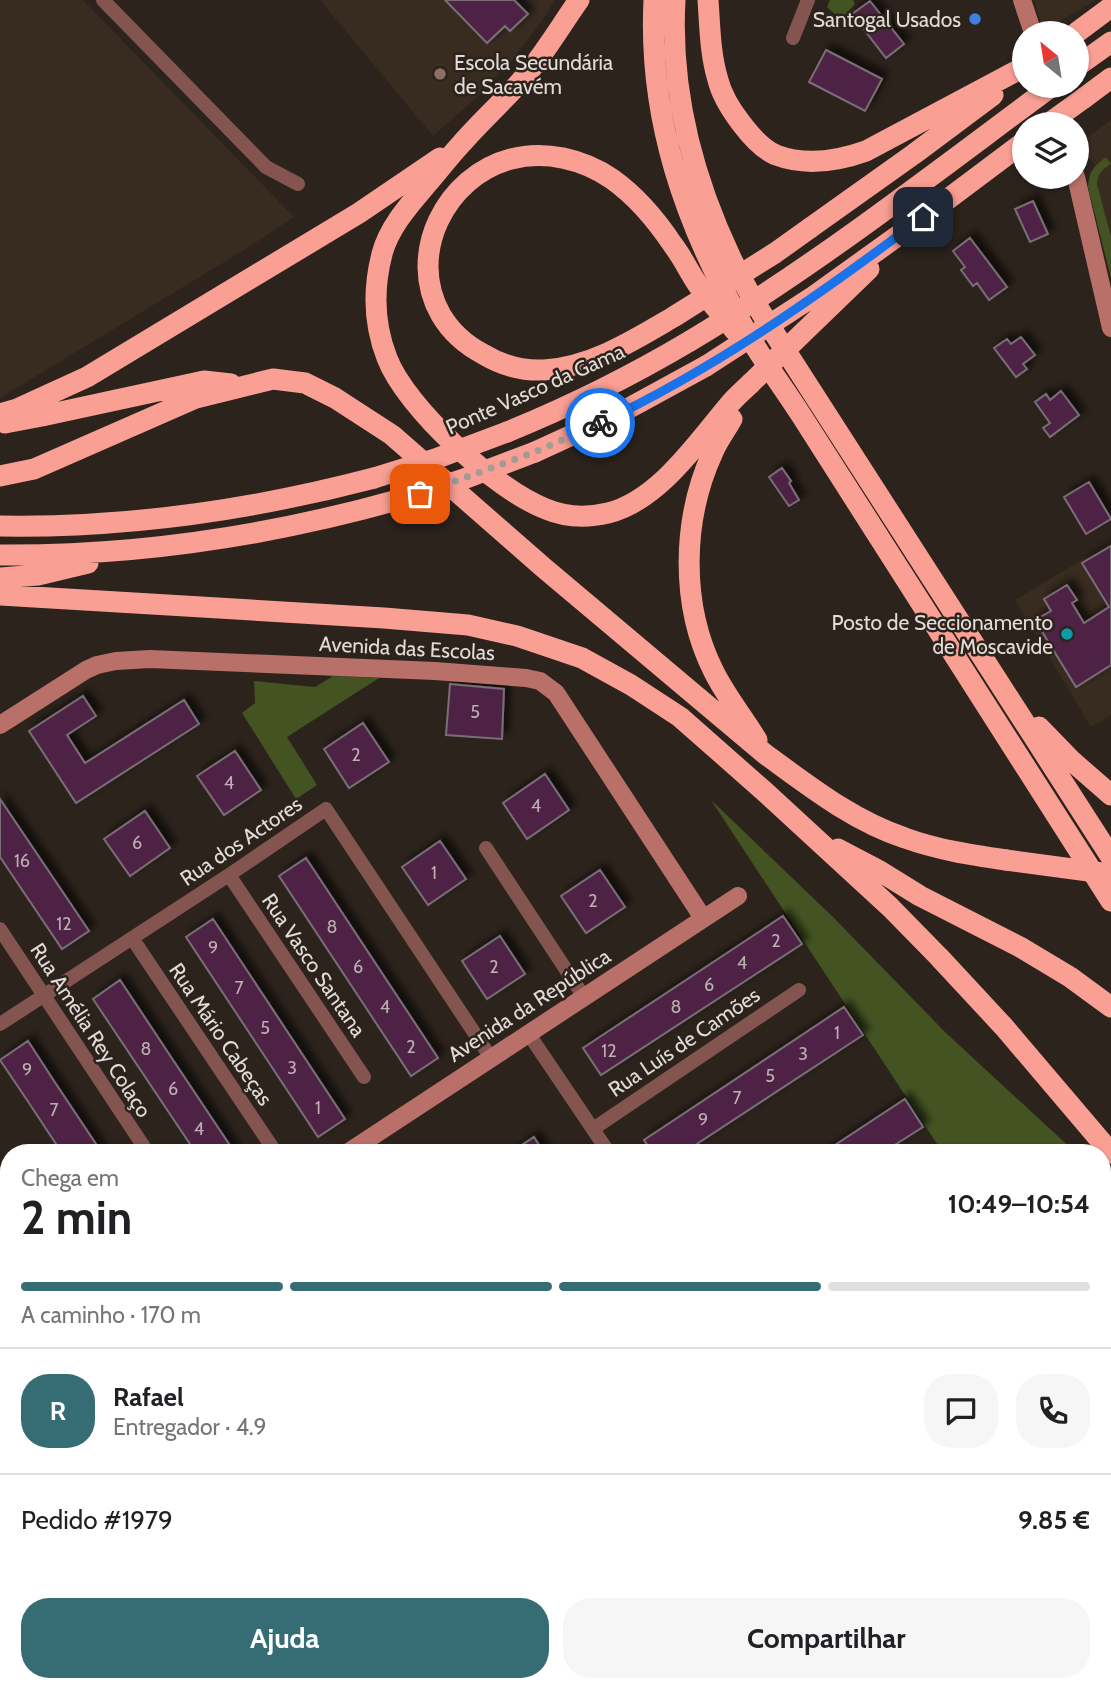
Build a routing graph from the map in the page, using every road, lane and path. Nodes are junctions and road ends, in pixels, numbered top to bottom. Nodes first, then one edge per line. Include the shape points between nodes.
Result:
1 (103, 0) edge
2 (579, 0) edge
3 (654, 0) edge
4 (675, 0) edge
5 (708, 0) edge
6 (808, 0) edge
7 (1022, 0) edge
8 (1111, 8) edge
9 (1029, 21) edge
10 (1089, 24) edge
11 (793, 38) dead end
12 (1111, 41) edge
13 (1089, 57) edge
14 (1012, 75) edge
15 (1012, 78) edge
16 (1111, 78) edge
17 (1034, 98) edge
18 (1064, 112) edge
19 (462, 143) junction
20 (1012, 151) edge
21 (298, 184) dead end
22 (1079, 189) edge
23 (923, 217) junction
24 (706, 296) edge
25 (706, 296) edge
26 (706, 296) edge
27 (706, 296) edge
28 (1111, 328) edge
29 (751, 383) junction
30 (247, 385) junction
31 (0, 414) edge
32 (801, 415) junction
33 (0, 424) edge
34 (0, 476) edge
35 (0, 513) edge
36 (73, 525) junction
37 (0, 526) edge
38 (154, 548) junction
39 (0, 555) edge
40 (0, 578) edge
41 (0, 595) edge
42 (1007, 696) junction
43 (0, 725) edge
44 (765, 754) junction
45 (1111, 795) edge
46 (814, 837) junction
47 (486, 848) dead end
48 (1111, 857) edge
49 (1111, 874) edge
50 (229, 875) junction
51 (737, 896) dead end
52 (1111, 901) edge
53 (704, 918) junction
54 (0, 929) edge
55 (132, 938) junction
56 (799, 990) dead end
57 (44, 995) junction
58 (584, 997) junction
59 (1111, 1007) edge
60 (0, 1024) edge
61 (528, 1033) junction
62 (491, 1058) junction
63 (364, 1077) dead end
64 (593, 1129) junction
65 (142, 1144) edge
66 (270, 1144) edge
67 (361, 1144) edge
68 (603, 1144) edge
69 (1103, 1144) edge

1 - 21 street via 266,167
2 - 19 highway via 528,73
3 - 32 highway via 658,103 681,194 743,327
4 - 42 highway via 678,80 690,146 731,259
5 - 14 highway via 711,50 730,108 759,144 794,160 829,161 866,151
6 - 11 street
7 - 9 street
8 - 10 highway
12 - 13 highway
15 - 24 highway, bridge via 914,154
16 - 18 highway, bridge
17 - 36 highway, Ponte Vasco da Gama, bridge via 743,310 573,404 508,432 374,478 245,507
19 - 29 highway via 393,230 382,252 375,307 387,360 400,384 474,462 547,510 568,516 607,514 649,491
19 - 31 highway via 359,213 88,377
20 - 23 highway
22 - 28 street
23 - 29 highway, bridge
23 - 38 highway, bridge via 706,366 535,452 340,516 251,535
25 - 26 highway, bridge via 614,351 580,363 545,370 508,366 470,347 440,314 430,289 432,234 457,190 480,172 524,156 575,161 626,190 674,245
27 - 32 highway, bridge
29 - 44 highway via 708,465 696,504 689,557 697,626 713,670
30 - 33 highway via 204,381
30 - 34 highway via 196,398 34,469
30 - 44 highway via 273,379 305,383 392,435
32 - 52 highway
35 - 36 highway
36 - 37 highway, Ponte Vasco da Gama
38 - 39 highway
38 - 40 highway via 38,575
41 - 46 highway via 468,625 530,640 582,658 655,699
42 - 45 highway
42 - 48 highway
43 - 53 street, Avenida das Escolas via 86,670 133,659 435,671 540,681 556,692
44 - 49 highway, bridge via 848,812 903,838 945,850
46 - 59 highway via 1020,947
46 - 69 highway via 939,957
47 - 58 street
50 - 55 street, Rua dos Actores
50 - 62 street, Rua dos Actores via 326,809
50 - 63 street, Rua Vasco Santana
51 - 53 street, Avenida da República
53 - 58 street, Avenida da República
54 - 57 street, Rua Amélia Rey Colaço
55 - 57 street, Rua dos Actores
55 - 66 street, Rua Mário Cabeças
56 - 64 street, Rua Luís de Camões
57 - 60 street, Rua dos Actores
57 - 65 street, Rua Amélia Rey Colaço
58 - 61 street, Avenida da República
61 - 62 street, Avenida da República
61 - 64 street
62 - 67 street, Avenida da República
64 - 68 street

